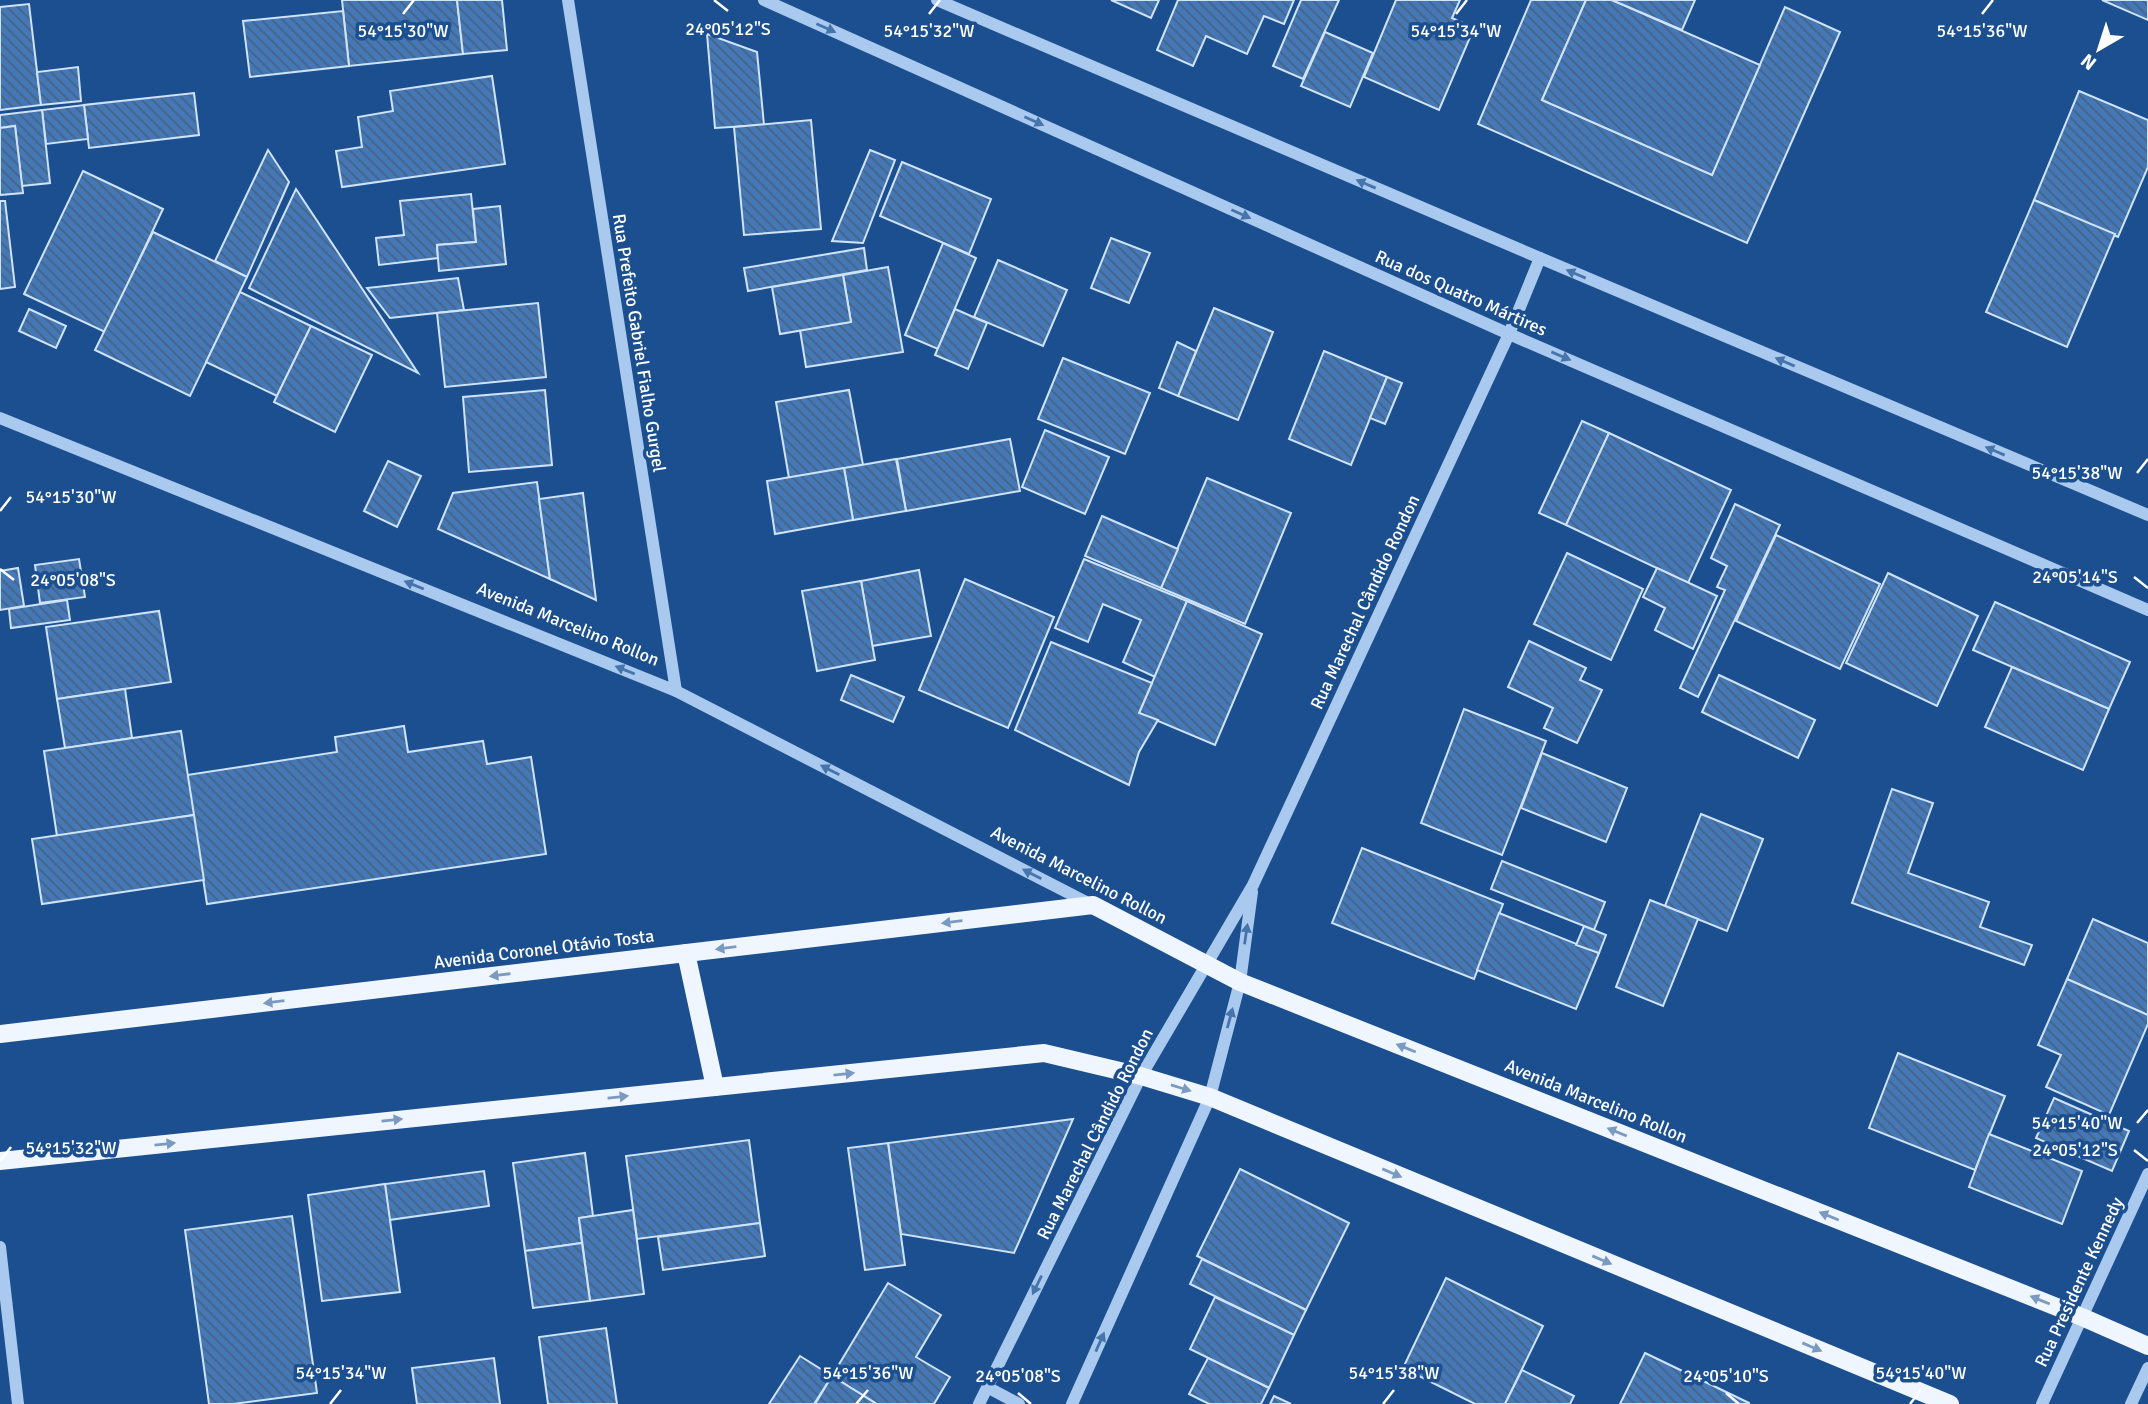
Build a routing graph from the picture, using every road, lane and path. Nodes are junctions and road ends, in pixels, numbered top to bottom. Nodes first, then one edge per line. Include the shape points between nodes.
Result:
1 (568, 0) edge
2 (764, 0) edge
3 (937, 0) edge
4 (1540, 258) junction
5 (1509, 334) junction
6 (0, 418) edge
7 (2148, 515) edge
8 (2148, 610) edge
9 (676, 691) junction
10 (1253, 885) junction
11 (1093, 905) junction
12 (686, 953) junction
13 (1207, 965) junction
14 (1240, 982) junction
15 (0, 1034) edge
16 (1141, 1076) junction
17 (715, 1087) junction
18 (1210, 1097) junction
19 (0, 1161) edge
20 (2148, 1174) edge
21 (0, 1247) edge
22 (2082, 1317) junction
23 (2148, 1346) edge
24 (2148, 1368) edge
25 (987, 1387) junction
26 (18, 1404) edge
27 (979, 1404) edge
28 (1019, 1404) edge
29 (1072, 1404) edge
30 (1950, 1404) edge
31 (2042, 1404) edge
32 (2131, 1404) edge

1 - 9 street, Rua Prefeito Gabriel Fialho Gurgel
2 -> 5 street, Rua dos Quatro Mártires
4 -> 3 street
4 - 5 street, Rua Marechal Cândido Rondon
7 -> 4 street
5 -> 8 street, Rua dos Quatro Mártires
5 - 10 street, Rua Marechal Cândido Rondon
9 -> 6 street, Avenida Marcelino Rollon
11 -> 9 street, Avenida Marcelino Rollon
10 - 13 street, Rua Marechal Cândido Rondon
14 -> 10 street, Rua Marechal Cândido Rondon
11 -> 12 main road, Avenida Coronel Otávio Tosta
11 - 13 main road, Avenida Marcelino Rollon
12 -> 15 main road, Avenida Coronel Otávio Tosta
12 - 17 main road
13 - 14 main road, Avenida Marcelino Rollon
13 - 16 street, Rua Marechal Cândido Rondon
18 -> 14 street, Rua Marechal Cândido Rondon
22 -> 14 main road, Avenida Marcelino Rollon
17 -> 16 main road via 1044,1053
16 -> 18 main road
16 -> 25 street, Rua Marechal Cândido Rondon
19 -> 17 main road
29 -> 18 street, Rua Marechal Cândido Rondon
18 -> 30 main road
20 - 22 street, Rua Presidente Kennedy
21 - 26 street
22 - 23 main road, Avenida Marcelino Rollon
22 - 31 street, Rua Presidente Kennedy
24 - 32 street
25 - 27 street, Rua Marechal Cândido Rondon
25 - 28 street

